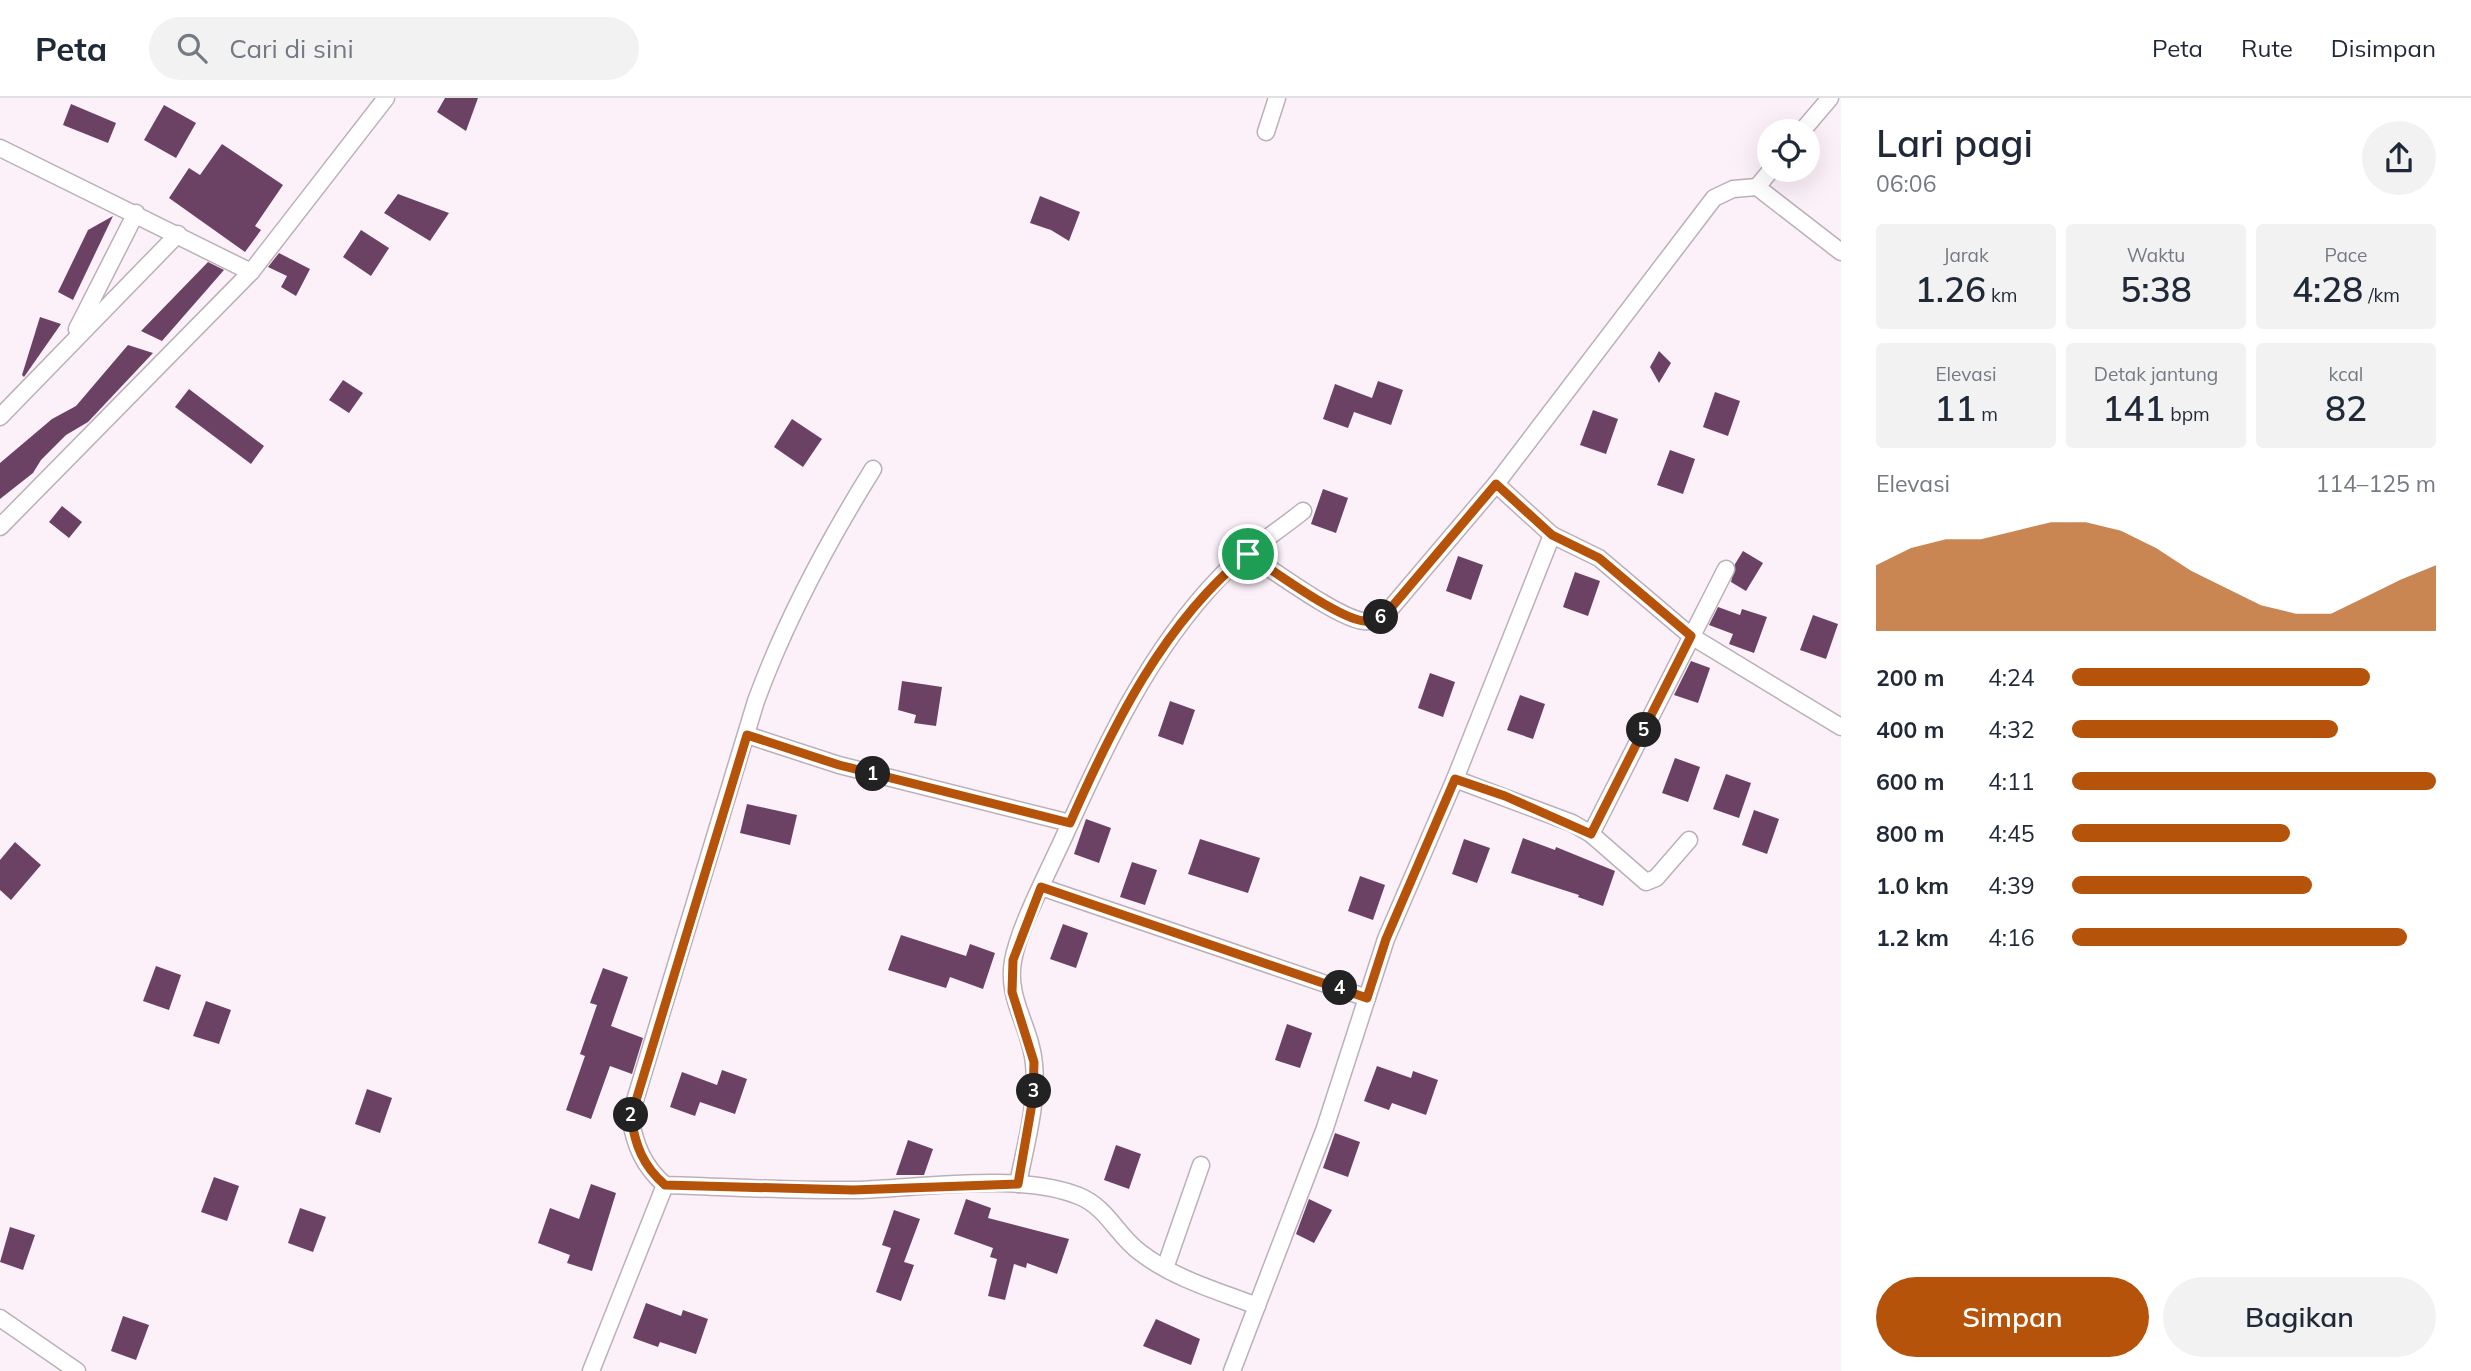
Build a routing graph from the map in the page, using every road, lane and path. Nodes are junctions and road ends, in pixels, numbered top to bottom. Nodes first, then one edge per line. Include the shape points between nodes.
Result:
1 (386, 98) edge
2 (1277, 98) edge
3 (1830, 98) edge
4 (1812, 119) edge
5 (1266, 132) dead end
6 (0, 148) edge
7 (1761, 182) edge
8 (1757, 187) junction
9 (136, 213) junction
10 (178, 234) junction
11 (1841, 252) edge
12 (251, 272) junction
13 (69, 344) junction
14 (0, 417) edge
15 (873, 469) dead end
16 (1496, 484) junction
17 (1303, 511) dead end
18 (0, 527) edge
19 (1552, 535) junction
20 (1248, 554) junction
21 (1726, 569) dead end
22 (1691, 636) junction
23 (1841, 727) edge
24 (747, 735) junction
25 (1455, 779) junction
26 (1070, 823) junction
27 (1591, 834) junction
28 (1689, 840) dead end
29 (1041, 887) junction
30 (1367, 998) junction
31 (1201, 1165) dead end
32 (1018, 1184) junction
33 (665, 1185) junction
34 (1165, 1268) junction
35 (1257, 1306) junction
36 (0, 1318) edge
37 (77, 1371) edge
38 (591, 1371) edge
39 (1232, 1371) edge

1 - 12 street
2 - 5 street
3 - 4 street
6 - 9 street
7 - 8 street
8 - 11 street
8 - 16 street via 1733,189 1714,198
9 - 10 street
9 - 13 street
10 - 12 street
10 - 13 street
12 - 18 street
13 - 14 street
15 - 24 street via 773,655
16 - 19 street
16 - 20 street via 1376,620 1345,614
17 - 20 street
19 - 22 street via 1599,558
19 - 25 street
20 - 26 street via 1222,575 1184,618 1144,677 1099,756
21 - 22 street
22 - 23 street
22 - 27 street
24 - 26 street via 865,772
24 - 33 street via 631,1117 635,1144
25 - 27 street
25 - 30 street via 1386,939
26 - 29 street
27 - 28 street via 1646,882 1656,878
29 - 30 street
29 - 32 street via 1013,960 1012,992 1034,1062 1033,1098
30 - 35 street via 1325,1128
31 - 34 street
32 - 33 street via 853,1190
32 - 34 street via 1059,1190 1095,1205 1138,1251
33 - 38 street
34 - 35 street
35 - 39 street
36 - 37 street

